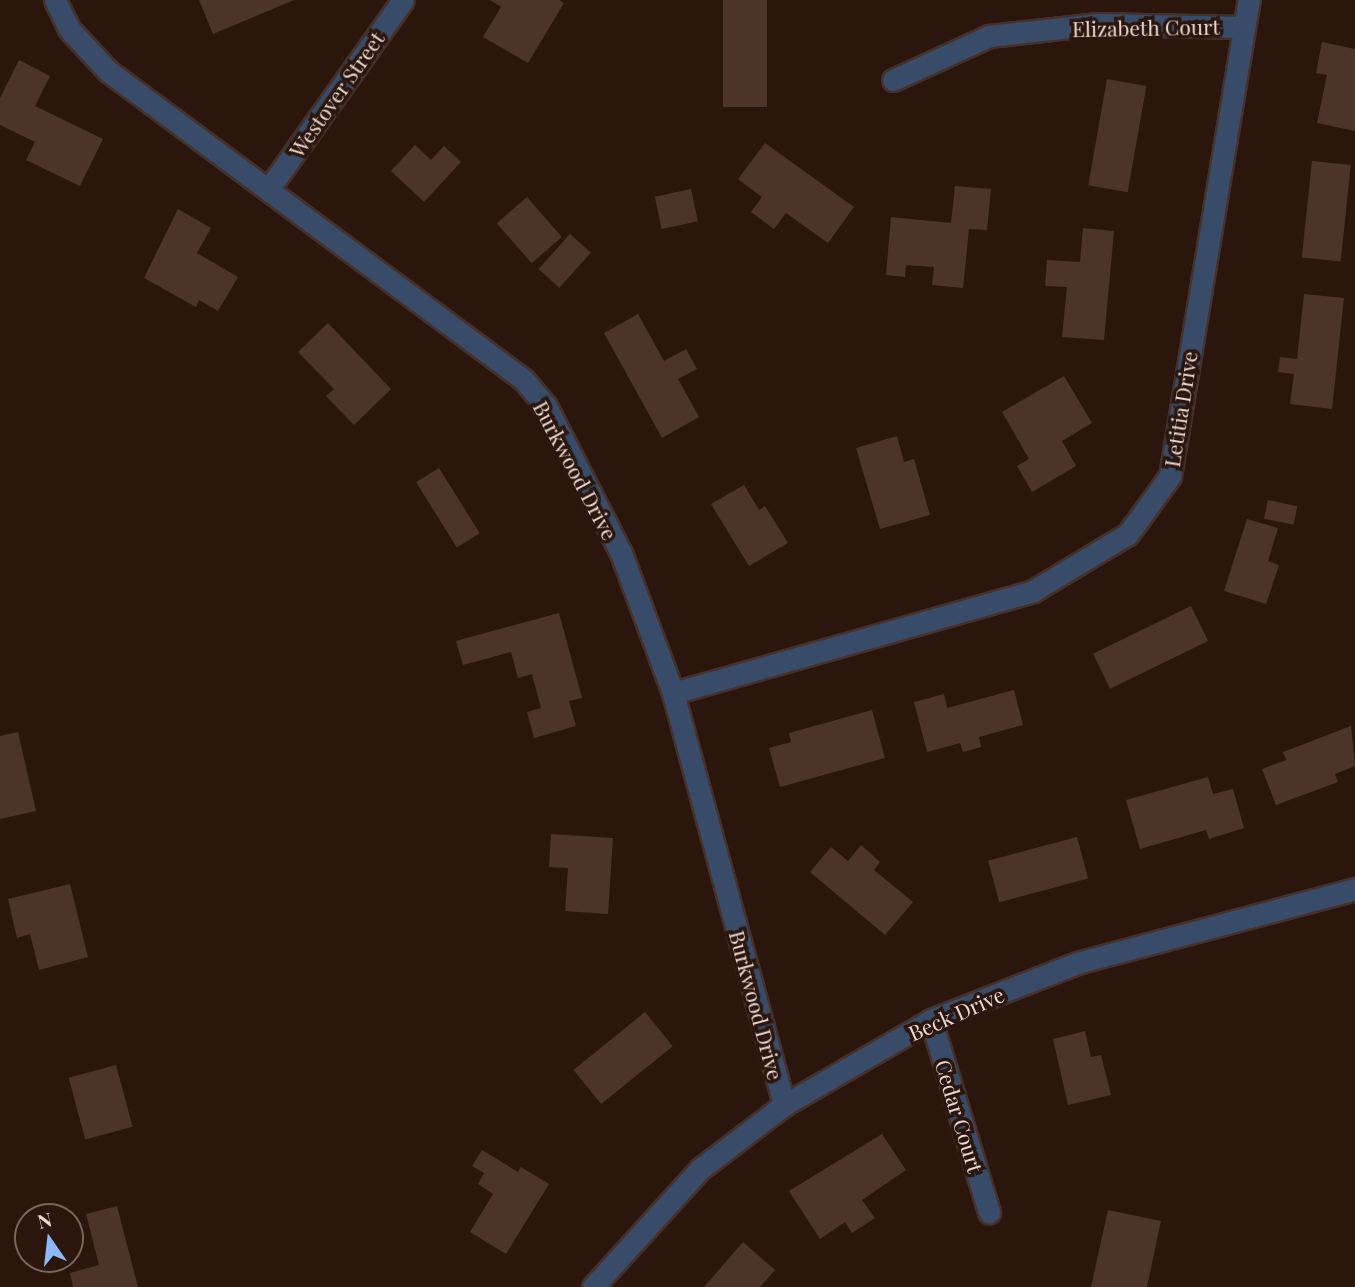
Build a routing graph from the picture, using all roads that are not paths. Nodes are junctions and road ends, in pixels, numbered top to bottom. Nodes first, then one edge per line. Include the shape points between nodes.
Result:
1 (55, 0) edge
2 (402, 0) edge
3 (1249, 0) edge
4 (1242, 27) junction
5 (893, 80) dead end
6 (270, 187) junction
7 (673, 693) junction
8 (1355, 889) edge
9 (931, 1020) junction
10 (784, 1105) junction
11 (989, 1212) dead end
12 (593, 1287) edge

1 - 6 street, Burkwood Drive via 69,29 108,71
2 - 6 street, Westover Street
3 - 4 street, Letitia Drive
4 - 5 street, Elizabeth Court via 1098,24 989,36
4 - 7 street, Letitia Drive via 1170,476 1128,534 1033,591
6 - 7 street, Burkwood Drive via 524,380 546,407 621,553
7 - 10 street, Burkwood Drive
8 - 9 street, Beck Drive via 1077,963
9 - 10 street, Beck Drive
9 - 11 street, Cedar Court
10 - 12 street, Beck Drive via 700,1169

